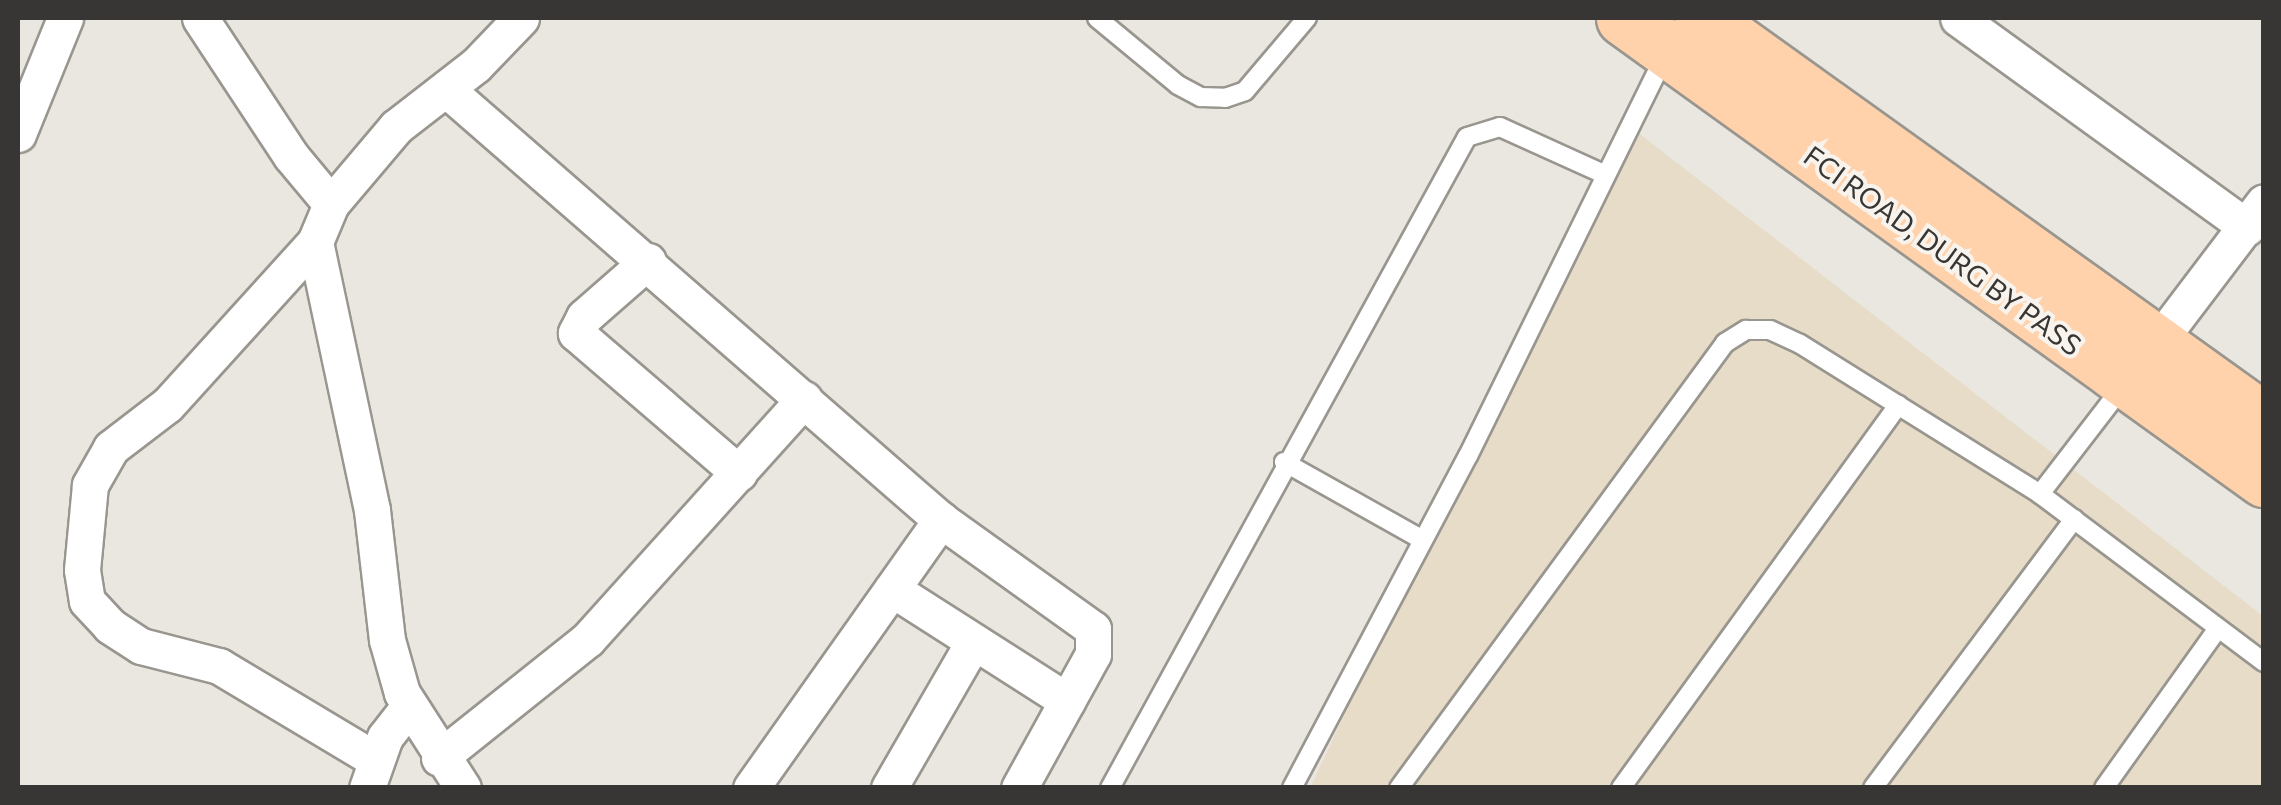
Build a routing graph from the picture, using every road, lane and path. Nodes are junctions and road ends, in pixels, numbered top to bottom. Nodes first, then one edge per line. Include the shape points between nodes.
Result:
1 (65, 18) edge
2 (200, 18) edge
3 (521, 18) edge
4 (1098, 18) edge
5 (1307, 18) edge
6 (1624, 18) edge
7 (1958, 18) edge
8 (1682, 34) edge
9 (446, 90) junction
10 (18, 134) edge
11 (1606, 176) junction
12 (331, 204) junction
13 (2255, 215) edge
14 (315, 242) junction
15 (648, 260) junction
16 (2140, 364) junction
17 (804, 399) junction
18 (1898, 405) junction
19 (2264, 420) edge
20 (1284, 462) junction
21 (740, 473) junction
22 (2264, 479) edge
23 (2040, 494) junction
24 (2074, 519) junction
25 (941, 520) junction
26 (1423, 540) junction
27 (892, 588) junction
28 (2218, 628) junction
29 (972, 644) junction
30 (2264, 662) edge
31 (1067, 701) junction
32 (410, 706) junction
33 (439, 758) junction
34 (371, 774) edge
35 (463, 788) edge
36 (751, 788) edge
37 (889, 788) edge
38 (1020, 788) edge
39 (1110, 788) edge
40 (1292, 788) edge
41 (1398, 788) edge
42 (1621, 788) edge
43 (1874, 788) edge
44 (2104, 788) edge

1 - 10 street
2 - 12 street via 290,156
3 - 9 street
4 - 5 lane via 1178,85 1201,97 1225,98 1246,91
6 - 8 main road, FCI ROAD, DURG BY PASS
7 - 13 street
8 - 11 lane
8 - 16 main road, FCI ROAD, DURG BY PASS
9 - 12 street via 396,127
9 - 15 street
11 - 20 lane via 1500,127 1467,137
11 - 26 lane
12 - 14 street
13 - 16 street
14 - 32 street via 372,510 387,640
14 - 34 street via 167,405 110,448 90,486 82,570 87,601 110,626 141,646 219,666
15 - 17 street
15 - 21 street via 584,317 576,333
16 - 19 main road, FCI ROAD, DURG BY PASS
16 - 22 main road, FCI ROAD, DURG BY PASS
16 - 23 lane
17 - 21 street
17 - 25 street
18 - 23 lane
18 - 41 lane via 1770,330 1746,330 1724,343
18 - 42 lane
20 - 26 lane
20 - 39 lane
21 - 33 street via 588,639
23 - 24 lane
24 - 28 lane
24 - 43 lane
25 - 27 street
25 - 31 street via 1093,629 1093,654
26 - 40 lane
27 - 29 street
27 - 36 street
28 - 30 lane
28 - 44 lane
29 - 31 street
29 - 37 street
31 - 38 street
32 - 33 street
32 - 34 street
33 - 35 street

